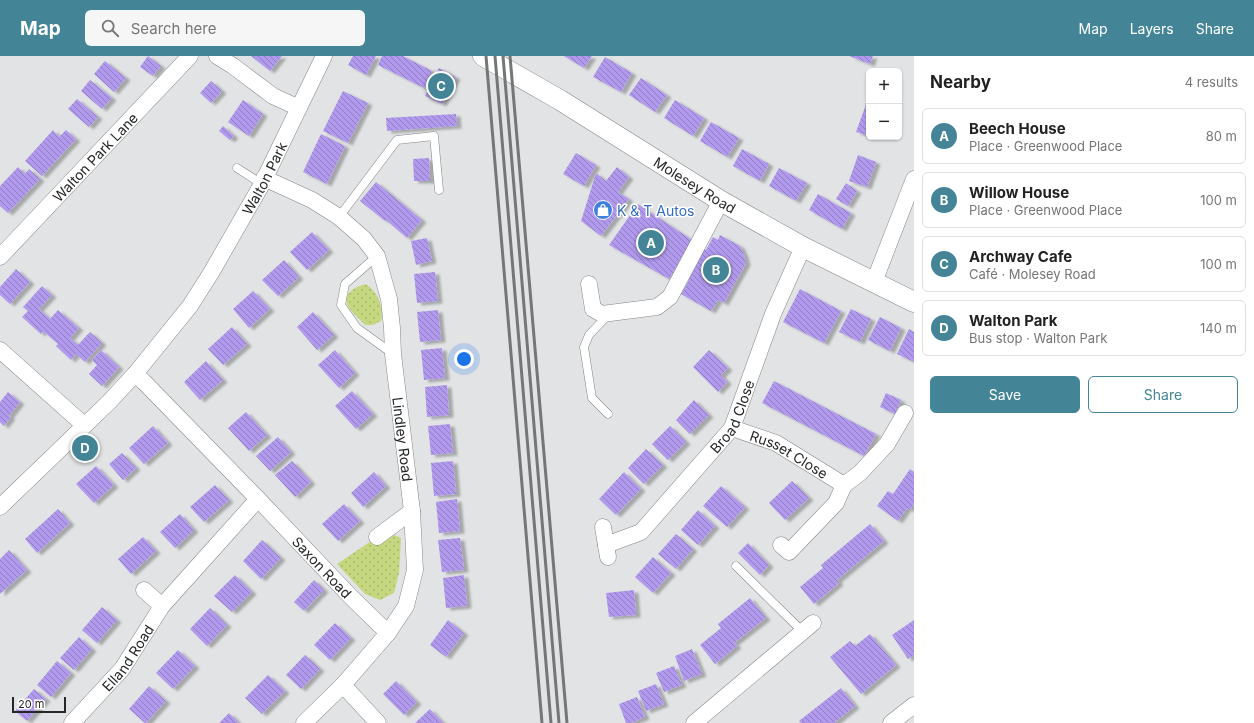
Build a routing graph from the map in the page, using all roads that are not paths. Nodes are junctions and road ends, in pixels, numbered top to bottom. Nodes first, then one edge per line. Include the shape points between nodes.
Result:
1 (190, 56) edge
2 (217, 56) edge
3 (324, 56) edge
4 (483, 56) edge
5 (299, 108) junction
6 (237, 168) dead end
7 (914, 179) edge
8 (263, 181) junction
9 (439, 190) dead end
10 (722, 201) junction
11 (339, 217) junction
12 (804, 247) junction
13 (377, 256) junction
14 (0, 257) edge
15 (874, 282) junction
16 (589, 284) dead end
17 (914, 302) edge
18 (610, 313) junction
19 (0, 350) edge
20 (393, 354) junction
21 (135, 374) junction
22 (905, 413) dead end
23 (608, 414) dead end
24 (84, 426) junction
25 (732, 428) junction
26 (844, 485) junction
27 (258, 499) junction
28 (0, 506) edge
29 (412, 511) junction
30 (603, 527) dead end
31 (377, 537) dead end
32 (781, 545) dead end
33 (736, 566) dead end
34 (144, 590) dead end
35 (162, 606) junction
36 (808, 627) joint
37 (388, 633) junction
38 (343, 685) junction
39 (914, 705) edge
40 (72, 723) edge
41 (304, 723) edge
42 (378, 723) edge
43 (694, 723) edge
44 (891, 723) edge

1 - 14 street, Walton Park Lane
2 - 5 street via 273,96
3 - 5 street, Walton Park
4 - 10 street, Molesey Road via 560,100
5 - 8 street, Walton Park
6 - 8 lane
7 - 15 street
8 - 11 street, Lindley Road via 312,200
8 - 21 street, Walton Park via 190,306
9 - 11 lane via 434,136 397,140
10 - 12 street, Molesey Road
10 - 18 street via 670,297 657,307
11 - 13 street, Lindley Road via 364,239
12 - 15 street, Molesey Road
12 - 25 street, Broad Close via 773,314
13 - 20 street, Lindley Road via 389,299
13 - 20 lane via 345,284 341,305 356,328
15 - 17 street, Molesey Road
16 - 18 street via 593,309 602,314
18 - 23 lane via 589,335 584,347 592,398
19 - 24 street
20 - 29 street, Lindley Road
21 - 24 street, Walton Park
21 - 27 street, Saxon Road
22 - 26 street, Russet Close via 887,444
24 - 28 street, Walton Park
25 - 26 street, Russet Close via 776,443
25 - 30 street, Broad Close via 641,532 607,551
26 - 32 street, Russet Close via 836,503 789,552
27 - 35 street
27 - 37 street, Saxon Road
29 - 31 street
29 - 37 street, Lindley Road via 415,570 406,606
33 - 36 lane
34 - 35 street
35 - 40 street, Elland Road via 122,669
36 - 43 street
37 - 38 street, Lindley Road
38 - 41 street, Lindley Road
38 - 42 street
39 - 44 street

